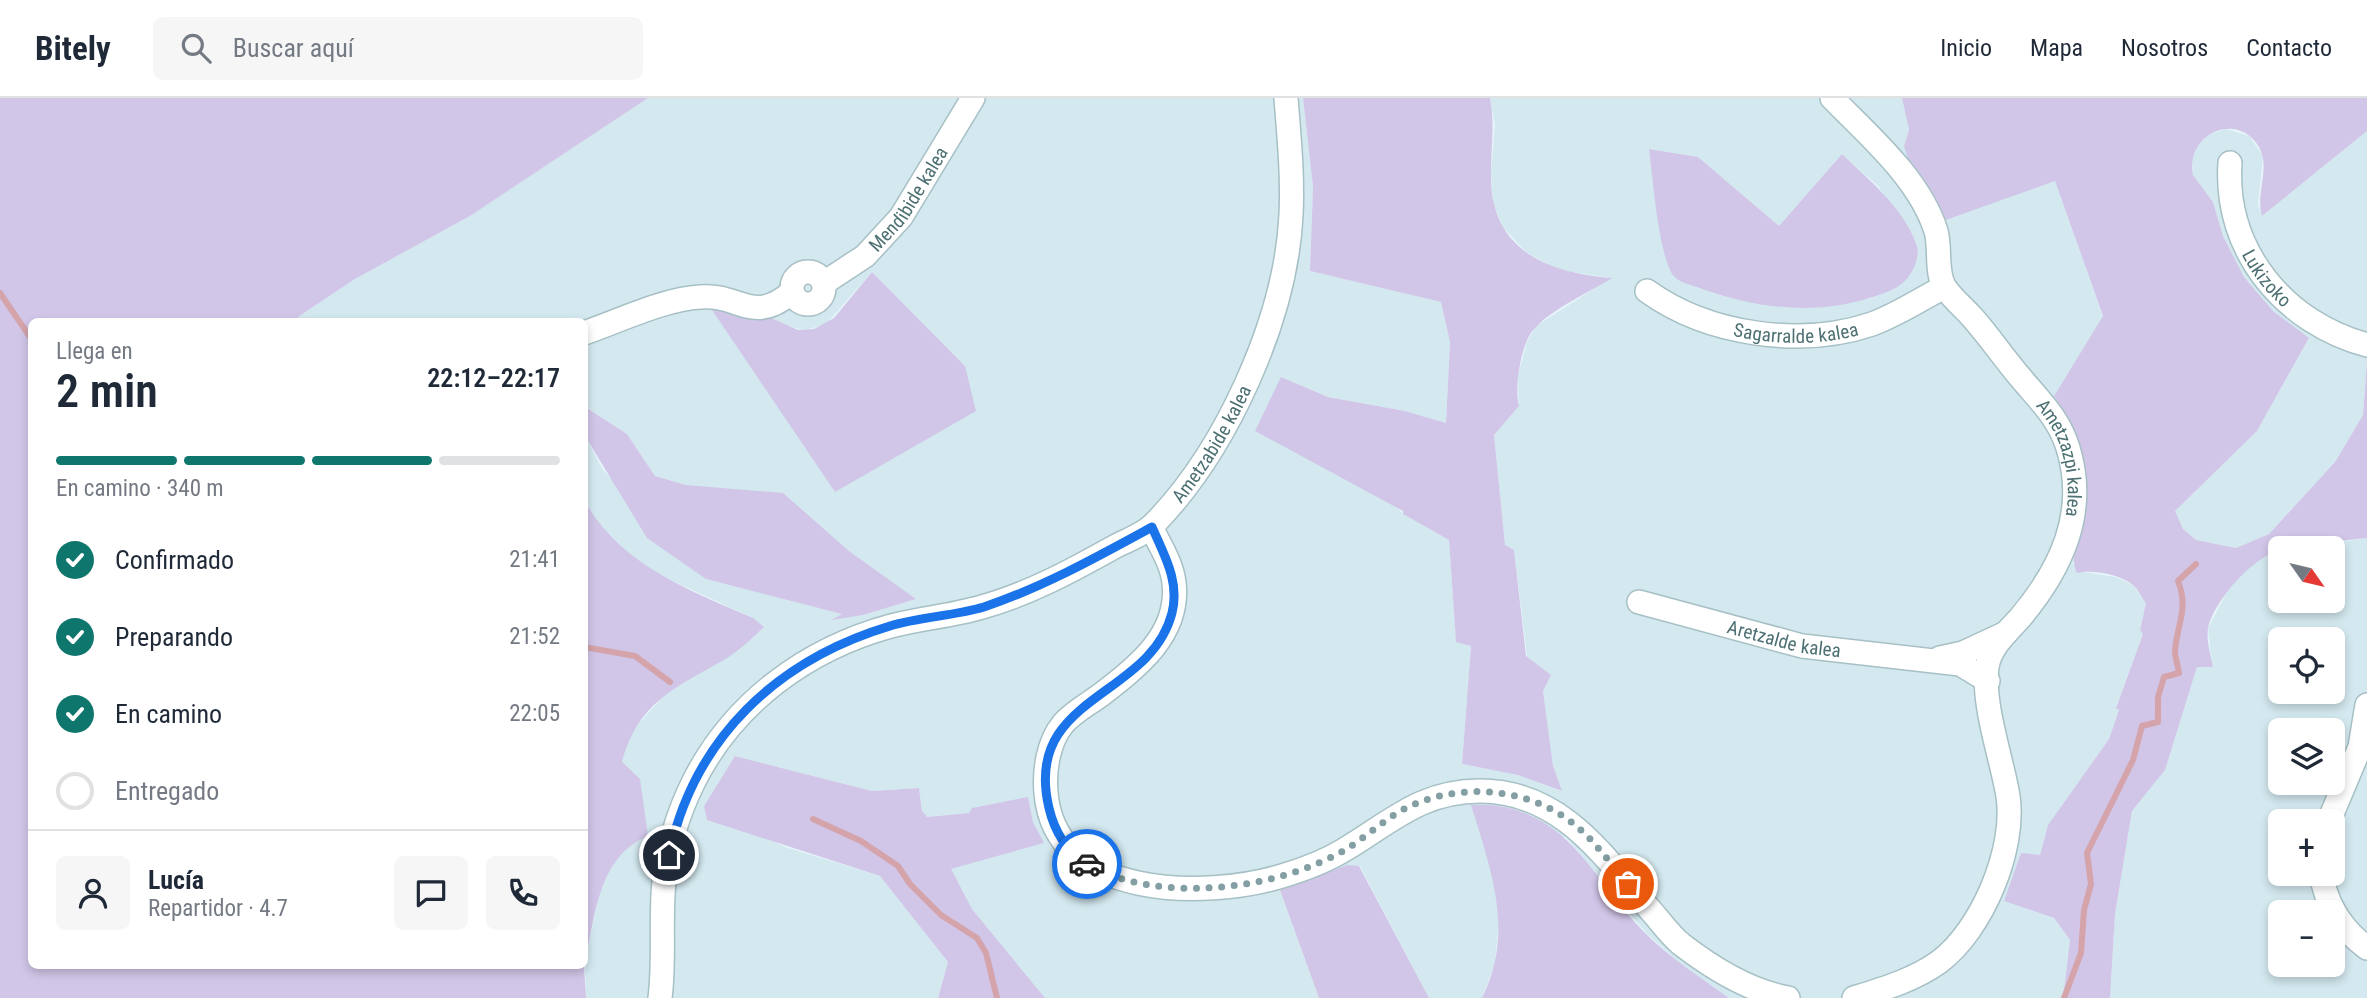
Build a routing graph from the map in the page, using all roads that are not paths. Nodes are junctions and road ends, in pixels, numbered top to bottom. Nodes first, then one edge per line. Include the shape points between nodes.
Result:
1 (973, 98) edge
2 (1286, 98) edge
3 (1832, 98) edge
4 (2230, 163) dead end
5 (1944, 287) junction
6 (1647, 291) dead end
7 (588, 333) edge
8 (2367, 345) edge
9 (1152, 527) junction
10 (1639, 602) dead end
11 (2006, 633) junction
12 (1934, 660) junction
13 (1988, 681) junction
14 (2367, 705) edge
15 (2334, 809) edge
16 (2323, 886) edge
17 (2367, 948) edge
18 (660, 998) edge
19 (1788, 998) edge
20 (1854, 998) edge

1 - 7 street, Mendibide kalea via 901,217 865,256 824,283 823,294 815,302 799,301 792,292 776,306 754,308 701,296
2 - 9 street, Ametzabide kalea via 1291,216 1277,301 1248,383 1204,460
3 - 5 street via 1914,189 1936,230
4 - 8 street, Lukizoko via 2228,184 2240,235 2272,289 2321,328
5 - 6 street, Sagarralde kalea via 1875,323 1807,336 1738,330 1687,314
5 - 11 street, Ametzazpi kalea via 2057,421 2074,477 2070,537 2059,563
9 - 18 street, Ametzabide kalea via 1065,575 982,607 891,626 842,642 796,667 756,698 721,737 694,781 675,829 664,880
9 - 19 street via 1174,583 1167,626 1150,653 1062,725 1048,759 1050,813 1056,831 1078,860 1107,876 1143,884 1216,888 1281,876 1342,852 1403,810 1428,799 1481,791 1509,794 1547,808 1581,830 1679,943 1749,988
10 - 12 street, Aretzalde kalea via 1802,646
11 - 12 street, Aretzalde kalea via 1963,653
11 - 13 street, Ametzazpi kalea via 1987,666
12 - 13 street, Aretzalde kalea via 1970,667
13 - 20 street, Ametzazpi kalea via 2009,799 2002,860 1993,887 1961,940 1940,961 1912,978
14 - 15 street via 2360,747
16 - 17 street via 2339,922

